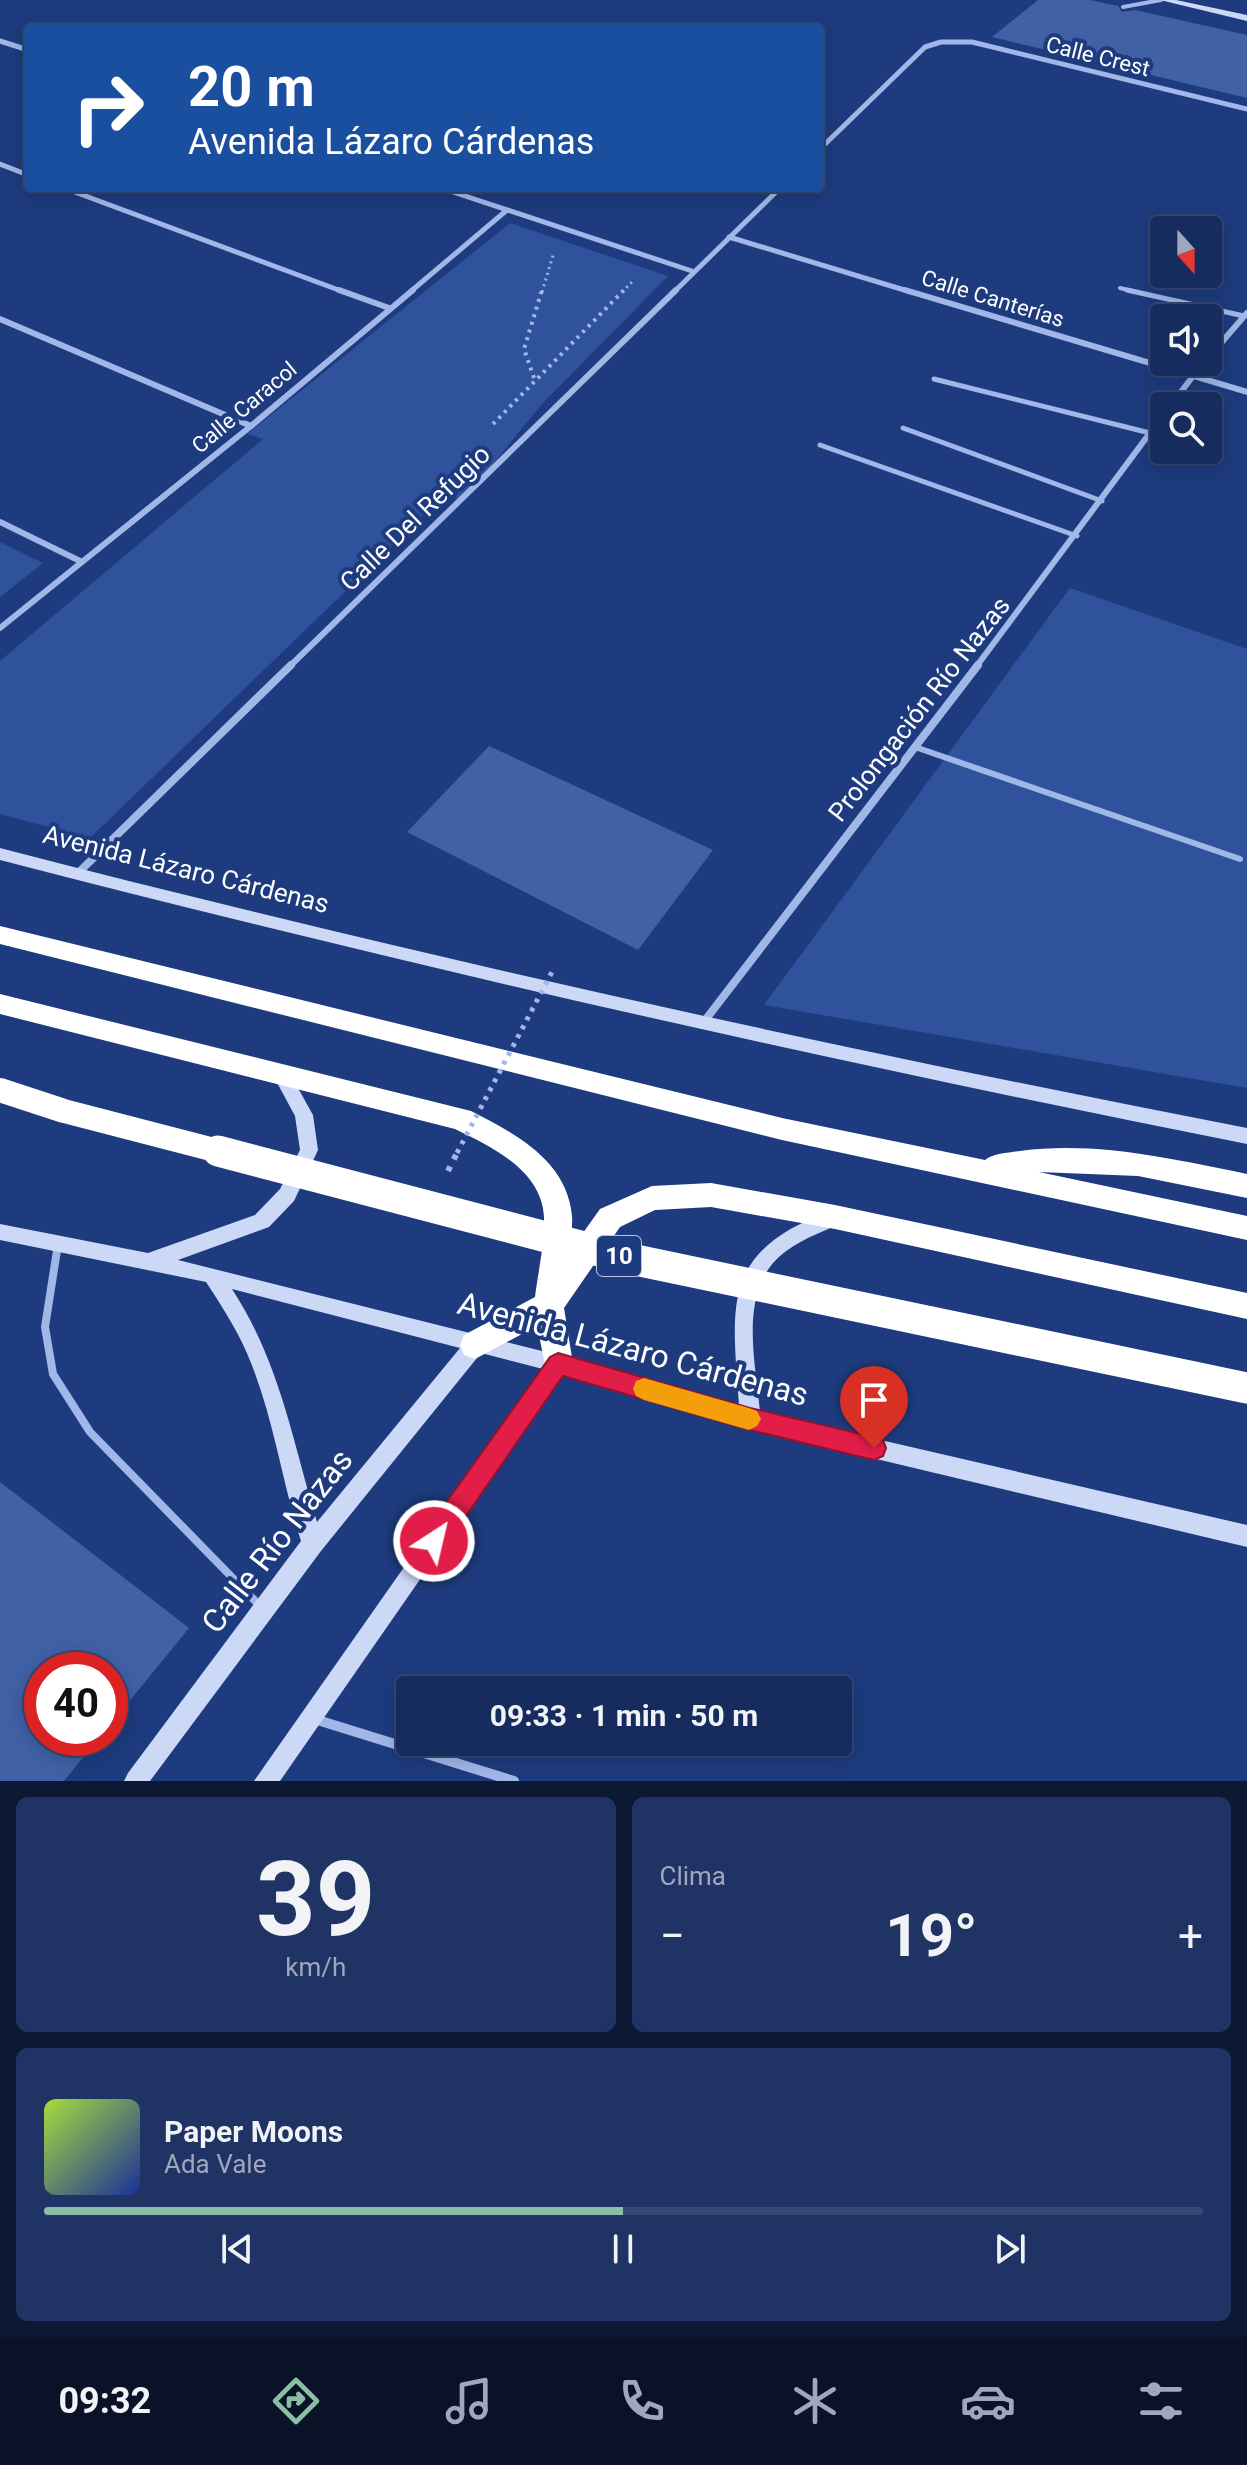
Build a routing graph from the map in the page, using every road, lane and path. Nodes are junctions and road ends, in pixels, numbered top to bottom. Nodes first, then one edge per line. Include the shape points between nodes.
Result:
1 (1163, 0) edge
2 (1123, 7) dead end
3 (1247, 18) edge
4 (0, 41) edge
5 (24, 49) edge
6 (1247, 109) edge
7 (824, 145) edge
8 (0, 164) edge
9 (24, 173) edge
10 (75, 192) edge
11 (453, 192) edge
12 (776, 192) edge
13 (507, 210) junction
14 (729, 237) junction
15 (557, 239) dead end
16 (692, 271) junction
17 (643, 272) dead end
18 (1120, 288) dead end
19 (389, 308) junction
20 (1246, 315) edge
21 (0, 319) edge
22 (1222, 342) edge
23 (1191, 377) junction
24 (534, 378) junction
25 (934, 379) dead end
26 (1180, 392) edge
27 (1247, 392) edge
28 (492, 424) dead end
29 (251, 426) junction
30 (903, 428) dead end
31 (1150, 433) joint
32 (820, 445) dead end
33 (1102, 501) junction
34 (0, 522) edge
35 (1077, 536) junction
36 (80, 561) junction
37 (0, 628) edge
38 (915, 747) junction
39 (0, 854) edge
40 (1240, 859) dead end
41 (77, 874) junction
42 (2, 933) edge
43 (553, 970) dead end
44 (0, 1004) edge
45 (701, 1025) junction
46 (283, 1077) junction
47 (0, 1090) edge
48 (1247, 1136) edge
49 (978, 1169) junction
50 (442, 1182) dead end
51 (1247, 1186) edge
52 (835, 1217) junction
53 (1247, 1228) edge
54 (0, 1232) edge
55 (58, 1244) junction
56 (146, 1262) junction
57 (212, 1275) junction
58 (549, 1305) junction
59 (1247, 1306) edge
60 (475, 1345) junction
61 (558, 1364) junction
62 (1247, 1388) edge
63 (750, 1419) junction
64 (1247, 1536) edge
65 (313, 1543) junction
66 (264, 1610) junction
67 (310, 1717) junction
68 (136, 1781) edge
69 (266, 1781) edge
70 (514, 1781) edge

1 - 2 lane
1 - 3 street
4 - 5 street
6 - 7 street, Calle Crest via 972,42 941,42 925,47
8 - 9 street
10 - 19 street
11 - 13 street
12 - 14 street, Calle Del Refugio
13 - 16 street
13 - 19 street, Calle Caracol
14 - 16 street, Calle Del Refugio
14 - 23 street, Calle Canterías
15 - 24 path via 524,349
16 - 41 street, Calle Del Refugio
17 - 24 path
18 - 20 lane
19 - 29 street, Calle Caracol
20 - 22 street
21 - 29 street
23 - 26 street
23 - 27 street, Calle Canterías
24 - 28 path
25 - 31 lane
29 - 36 street, Calle Caracol
30 - 33 lane
31 - 33 street, Prolongación Río Nazas
32 - 35 lane
33 - 35 street, Prolongación Río Nazas
34 - 36 street
35 - 38 street, Prolongación Río Nazas
36 - 37 street, Calle Caracol
38 - 40 lane
38 - 45 street, Prolongación Río Nazas
39 - 41 street, Avenida Lázaro Cárdenas
41 - 45 street, Avenida Lázaro Cárdenas via 375,951
42 - 49 highway via 782,1129
43 - 50 path, bridge
44 - 46 highway
45 - 48 street, Avenida Lázaro Cárdenas
46 - 56 street via 304,1115 309,1150 287,1195 262,1221
46 - 58 highway via 461,1119 513,1145 548,1183 558,1215
47 - 62 highway, 10, bridge via 626,1258
49 - 51 highway via 1054,1158 1138,1164
49 - 53 highway
52 - 58 highway via 711,1195 652,1198 610,1218
52 - 59 highway
52 - 63 street via 794,1235 761,1262 746,1296
54 - 55 street, Avenida Lázaro Cárdenas
55 - 56 street, Avenida Lázaro Cárdenas
55 - 66 lane via 45,1327 53,1374 90,1432
56 - 57 street, Avenida Lázaro Cárdenas
57 - 60 street, Avenida Lázaro Cárdenas
57 - 65 street via 242,1320 268,1378 297,1501
58 - 60 highway
58 - 61 highway
60 - 61 street, Avenida Lázaro Cárdenas
60 - 65 street, Calle Río Nazas
61 - 63 street, Avenida Lázaro Cárdenas
61 - 67 street
63 - 64 street, Avenida Lázaro Cárdenas
65 - 66 street, Calle Río Nazas
66 - 68 street, Calle Río Nazas
67 - 69 street
67 - 70 street

